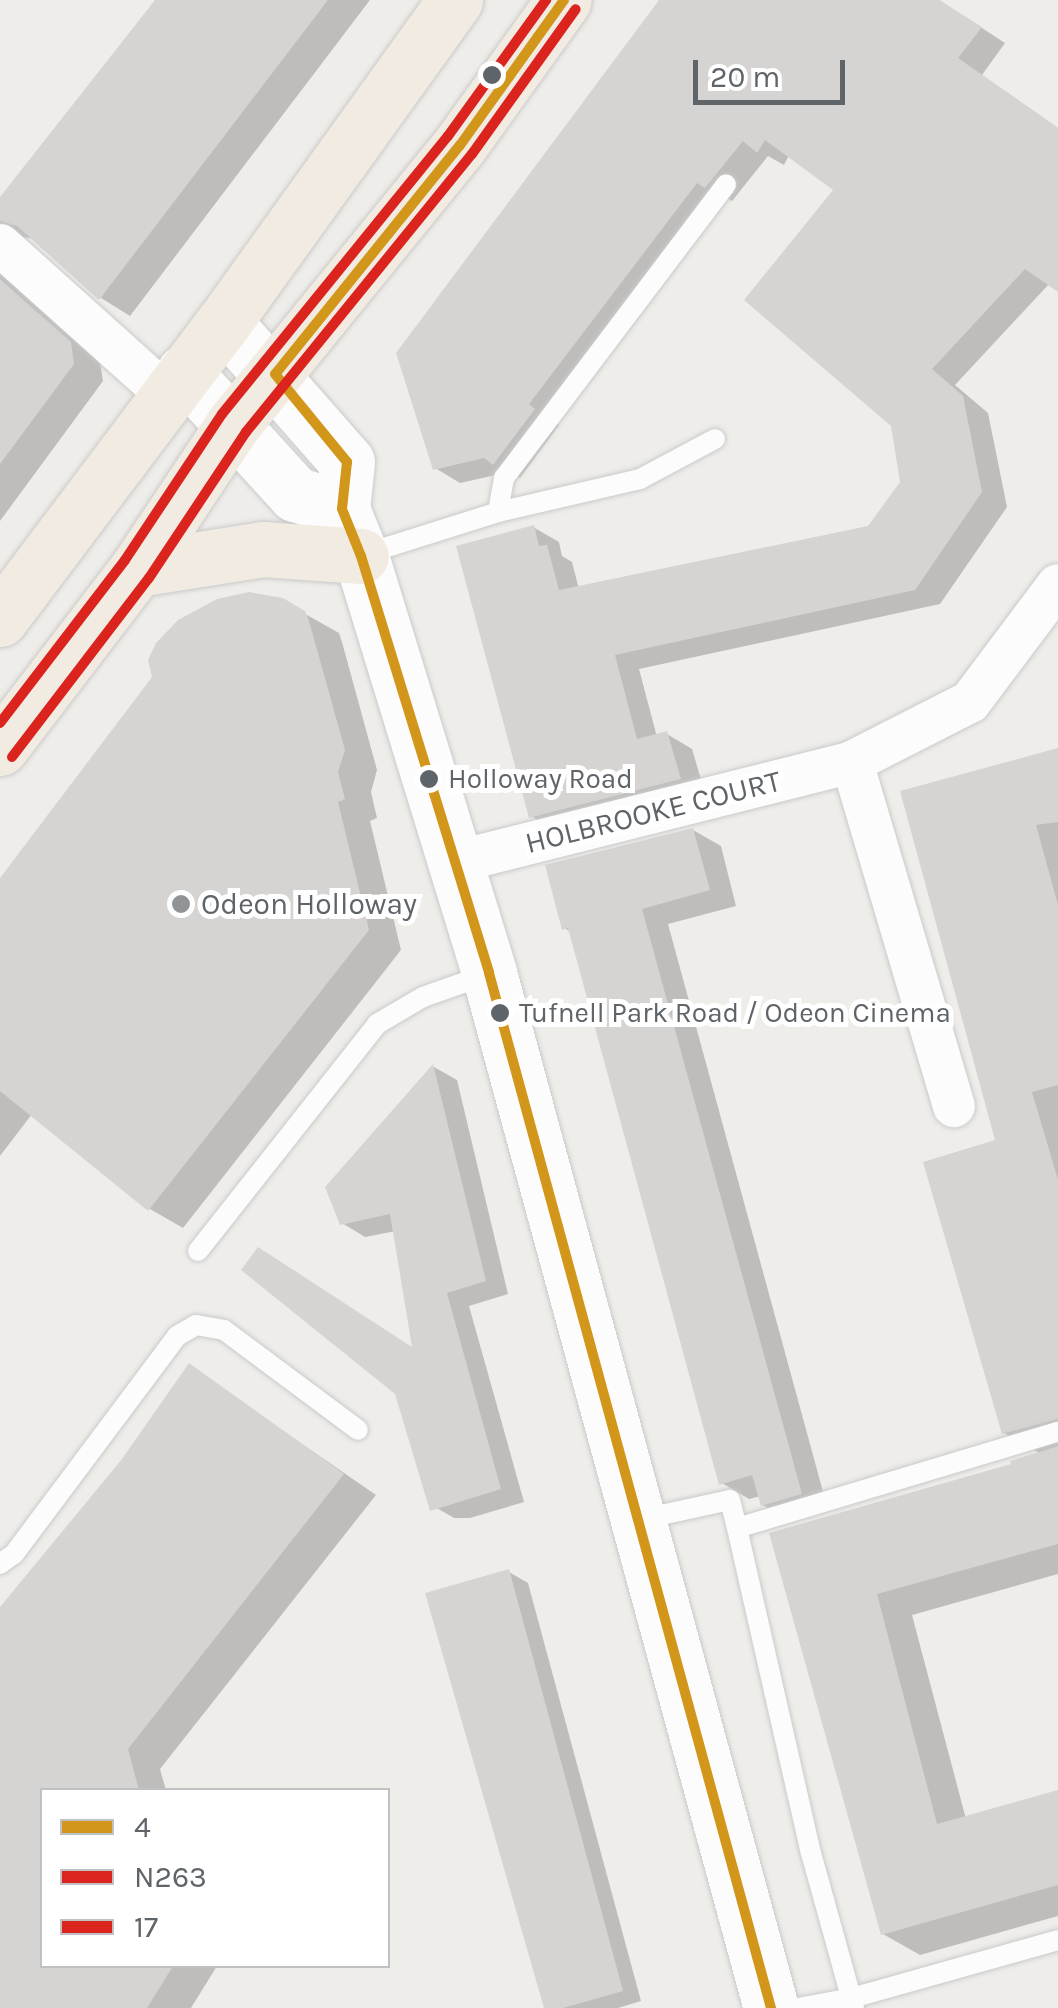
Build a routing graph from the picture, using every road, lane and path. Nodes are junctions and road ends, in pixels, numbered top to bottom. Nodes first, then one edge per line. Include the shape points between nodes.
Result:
1 (455, 0) edge
2 (564, 0) edge
3 (726, 184) dead end
4 (0, 245) edge
5 (224, 322) junction
6 (275, 374) junction
7 (175, 383) junction
8 (234, 424) junction
9 (714, 440) dead end
10 (498, 512) junction
11 (351, 532) junction
12 (137, 569) junction
13 (1058, 584) edge
14 (0, 619) edge
15 (0, 748) edge
16 (852, 762) junction
17 (455, 862) junction
18 (489, 974) junction
19 (954, 1106) dead end
20 (198, 1251) dead end
21 (358, 1430) dead end
22 (1058, 1432) edge
23 (636, 1520) junction
24 (736, 1528) junction
25 (0, 1564) edge
26 (1058, 1940) edge
27 (853, 2003) edge
28 (772, 2008) edge
29 (798, 2008) edge

1 - 5 highway
2 - 6 highway via 460,145
3 - 10 lane via 504,478
4 - 7 street
5 - 6 street
5 - 7 highway
6 - 8 highway
6 - 11 street via 347,462
7 - 8 street
7 - 14 highway
8 - 11 street via 296,494
8 - 12 highway
9 - 10 lane via 640,479
10 - 11 lane
11 - 12 highway
11 - 17 street
12 - 15 highway
13 - 16 street, HOLBROOKE COURT via 970,702
16 - 17 street, HOLBROOKE COURT
16 - 19 street
17 - 18 street
18 - 20 lane via 422,997 377,1024
18 - 23 street
21 - 25 lane via 224,1330 196,1325 178,1336
22 - 24 lane
23 - 24 lane via 730,1500
23 - 28 street
24 - 27 lane
26 - 27 lane
27 - 29 lane

